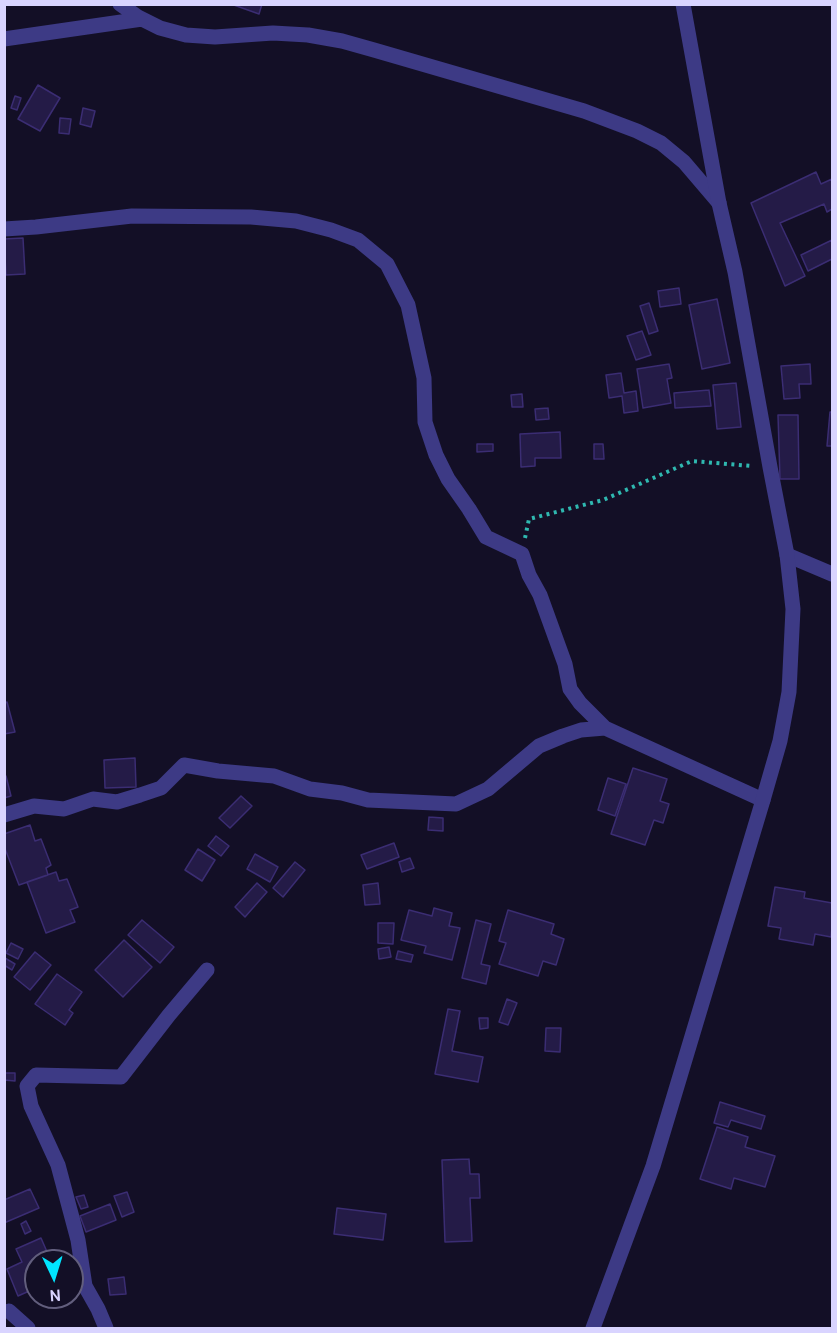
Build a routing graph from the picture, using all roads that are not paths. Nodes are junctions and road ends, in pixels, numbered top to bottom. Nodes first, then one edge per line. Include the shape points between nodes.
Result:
1 (120, 4) edge
2 (683, 4) edge
3 (142, 19) junction
4 (4, 39) edge
5 (719, 203) junction
6 (4, 229) edge
7 (788, 555) junction
8 (832, 574) edge
9 (605, 728) junction
10 (763, 800) junction
11 (4, 815) edge
12 (207, 970) dead end
13 (9, 1311) dead end
14 (28, 1329) edge
15 (106, 1329) edge
16 (593, 1329) edge

1 - 3 street
2 - 5 street
3 - 4 street
3 - 5 street via 186,35 273,33 342,42 584,111 661,143 684,162
5 - 7 street
6 - 9 street via 132,216 296,221 358,240 387,264 408,305 424,378 425,422 436,455 486,537 522,554 565,664 570,689
7 - 8 street
7 - 10 street via 793,609 789,692
9 - 10 street
9 - 11 street via 581,730 539,746 488,789 456,804 368,800 310,789 274,776 183,765 161,788 117,802 93,799 64,809 34,806
10 - 16 street via 653,1166
12 - 15 street via 121,1077 36,1076 27,1086 31,1107 58,1165 78,1240 85,1286
13 - 14 street

